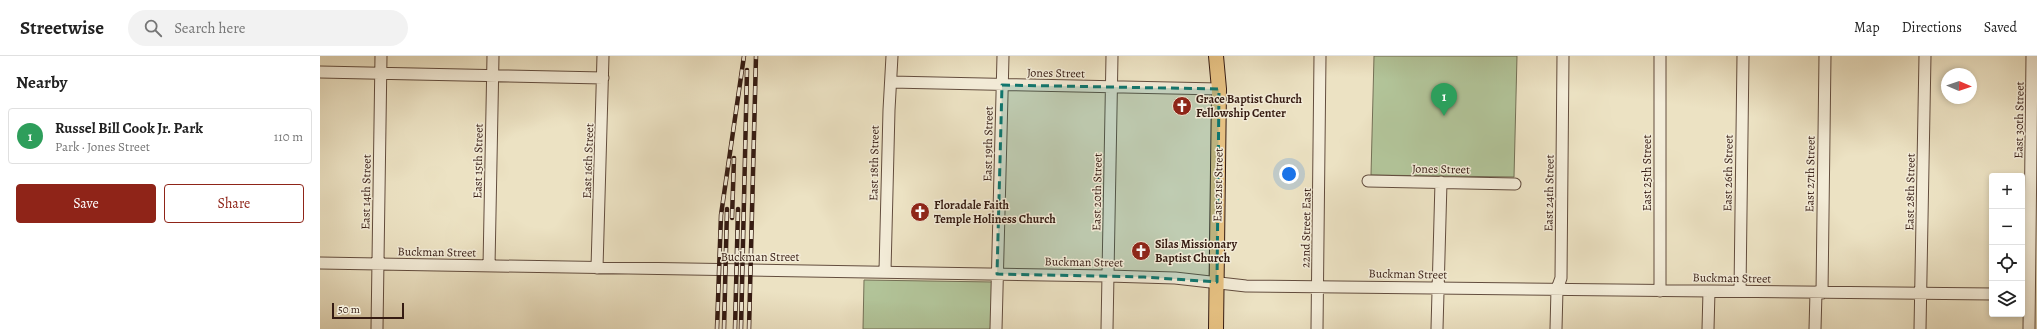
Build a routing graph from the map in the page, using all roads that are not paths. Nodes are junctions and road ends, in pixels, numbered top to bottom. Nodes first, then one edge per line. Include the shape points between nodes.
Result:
1 (381, 56) edge
2 (493, 56) edge
3 (603, 56) edge
4 (892, 56) edge
5 (1003, 56) edge
6 (1112, 56) edge
7 (1216, 56) edge
8 (1225, 56) edge
9 (1320, 56) edge
10 (1564, 56) edge
11 (1660, 56) edge
12 (1743, 56) edge
13 (1825, 56) edge
14 (1925, 56) edge
15 (2032, 56) edge
16 (320, 72) edge
17 (381, 73) junction
18 (492, 75) junction
19 (603, 78) junction
20 (891, 82) junction
21 (1002, 85) junction
22 (1112, 87) junction
23 (1220, 89) junction
24 (1368, 181) dead end
25 (1441, 182) junction
26 (1515, 184) dead end
27 (320, 263) edge
28 (378, 264) junction
29 (489, 266) junction
30 (597, 268) junction
31 (885, 271) junction
32 (997, 274) junction
33 (1108, 276) junction
34 (1217, 282) junction
35 (1318, 286) junction
36 (1440, 288) junction
37 (1556, 289) junction
38 (1660, 291) junction
39 (1709, 291) junction
40 (1740, 291) junction
41 (1819, 292) junction
42 (1921, 294) junction
43 (1989, 294) edge
44 (2029, 294) edge
45 (377, 329) edge
46 (996, 329) edge
47 (1107, 329) edge
48 (1216, 329) edge
49 (1317, 329) edge
50 (1437, 329) edge
51 (1556, 329) edge
52 (1708, 329) edge
53 (1815, 329) edge
54 (1920, 329) edge
55 (2028, 329) edge

1 - 17 street, East 14th Street
2 - 18 street, East 15th Street
3 - 19 street, East 16th Street
4 - 20 street, East 18th Street
5 - 21 street, East 19th Street
6 - 22 street, East 20th Street
7 - 23 main road, East 21st Street
8 - 23 main road, East 21st Street
9 - 35 street, 22nd Street East
10 - 37 street, East 24th Street via 1561,278
11 - 38 street, East 25th Street
12 - 40 street, East 26th Street
13 - 41 street, East 27th Street
14 - 42 street, East 28th Street
15 - 44 street, East 30th Street
16 - 17 street
17 - 18 street
17 - 28 street, East 14th Street
18 - 19 street
18 - 29 street, East 15th Street
19 - 30 street, East 16th Street
20 - 21 street, Jones Street
20 - 31 street, East 18th Street
21 - 22 street, Jones Street
21 - 32 street, East 19th Street
22 - 23 street, Jones Street
22 - 33 street, East 20th Street
23 - 34 main road, East 21st Street
24 - 25 street, Jones Street
25 - 26 street, Jones Street
25 - 36 street
27 - 28 street, Buckman Street
28 - 29 street, Buckman Street
28 - 45 street, East 14th Street
29 - 30 street, Buckman Street
30 - 31 street, Buckman Street
31 - 32 street, Buckman Street
32 - 33 street, Buckman Street
32 - 46 street, East 19th Street
33 - 34 street, Buckman Street
33 - 47 street, East 20th Street
34 - 35 street, Buckman Street via 1246,286
34 - 48 main road, East 21st Street
35 - 36 street, Buckman Street
35 - 49 street, 22nd Street East
36 - 37 street, Buckman Street
36 - 50 street via 1437,296
37 - 38 street, Buckman Street
37 - 51 street, East 24th Street
38 - 39 street, Buckman Street
39 - 40 street, Buckman Street
39 - 52 street
40 - 41 street, Buckman Street
41 - 42 street, Buckman Street
41 - 53 street, East 27th Street
42 - 43 street, Buckman Street
42 - 54 street, East 28th Street
44 - 55 street, East 30th Street

